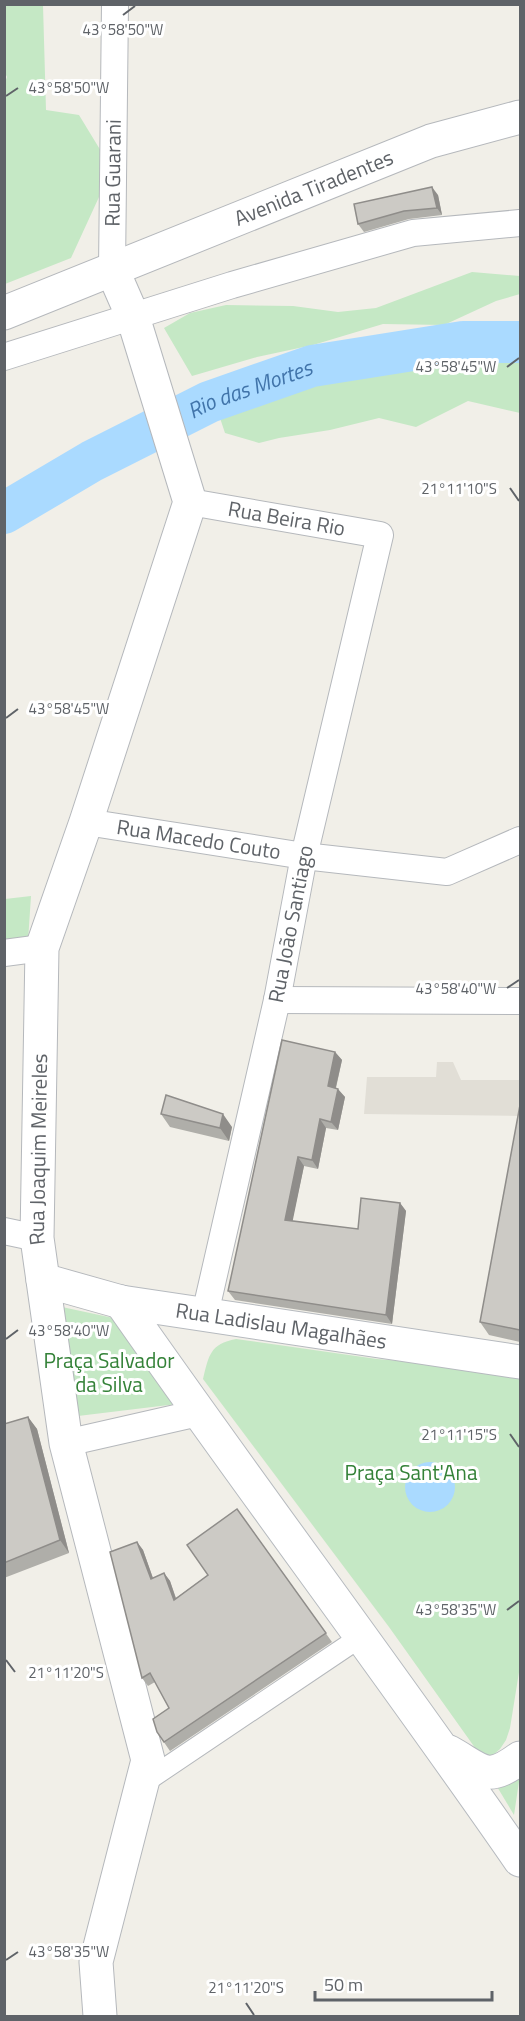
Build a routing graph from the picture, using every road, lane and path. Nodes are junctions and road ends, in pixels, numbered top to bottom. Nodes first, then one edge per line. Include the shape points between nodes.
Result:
1 (115, 4) edge
2 (520, 117) edge
3 (520, 223) edge
4 (112, 269) junction
5 (4, 313) edge
6 (133, 317) junction
7 (4, 357) edge
8 (190, 502) junction
9 (380, 535) joint
10 (86, 822) junction
11 (520, 840) edge
12 (304, 856) junction
13 (42, 948) junction
14 (4, 953) edge
15 (277, 1000) junction
16 (520, 1001) edge
17 (4, 1231) edge
18 (37, 1238) junction
19 (43, 1280) junction
20 (121, 1302) junction
21 (205, 1314) junction
22 (520, 1362) edge
23 (198, 1413) junction
24 (66, 1443) junction
25 (362, 1636) junction
26 (443, 1748) junction
27 (520, 1758) edge
28 (142, 1784) junction
29 (520, 1860) edge
30 (100, 2016) edge

1 - 4 street, Rua Guarani
2 - 4 street, Avenida Tiradentes via 431,141
3 - 6 street via 412,233
4 - 5 street, Avenida Tiradentes
4 - 6 street
6 - 7 street
6 - 8 street
8 - 9 street, Rua Beira Rio
8 - 10 street, Rua Joaquim Meireles
9 - 12 street, Rua João Santiago
10 - 12 street, Rua Macedo Couto
10 - 13 street, Rua Joaquim Meireles
11 - 12 street, Rua Macedo Couto via 447,872
12 - 15 street, Rua João Santiago
13 - 14 street
13 - 18 street, Rua Joaquim Meireles
15 - 16 street
15 - 21 street, Rua João Santiago
17 - 18 street
18 - 19 street, Rua Joaquim Meireles
19 - 20 street, Rua Ladislau Magalhães
19 - 24 street, Rua Joaquim Meireles
20 - 21 street, Rua Ladislau Magalhães
20 - 23 street
21 - 22 street, Rua Ladislau Magalhães
23 - 24 street
23 - 25 street
24 - 28 street, Rua Joaquim Meireles via 148,1760
25 - 26 street
25 - 28 street
26 - 27 street via 486,1773 500,1772
26 - 29 street
28 - 30 street, Rua Joaquim Meireles via 96,1962

